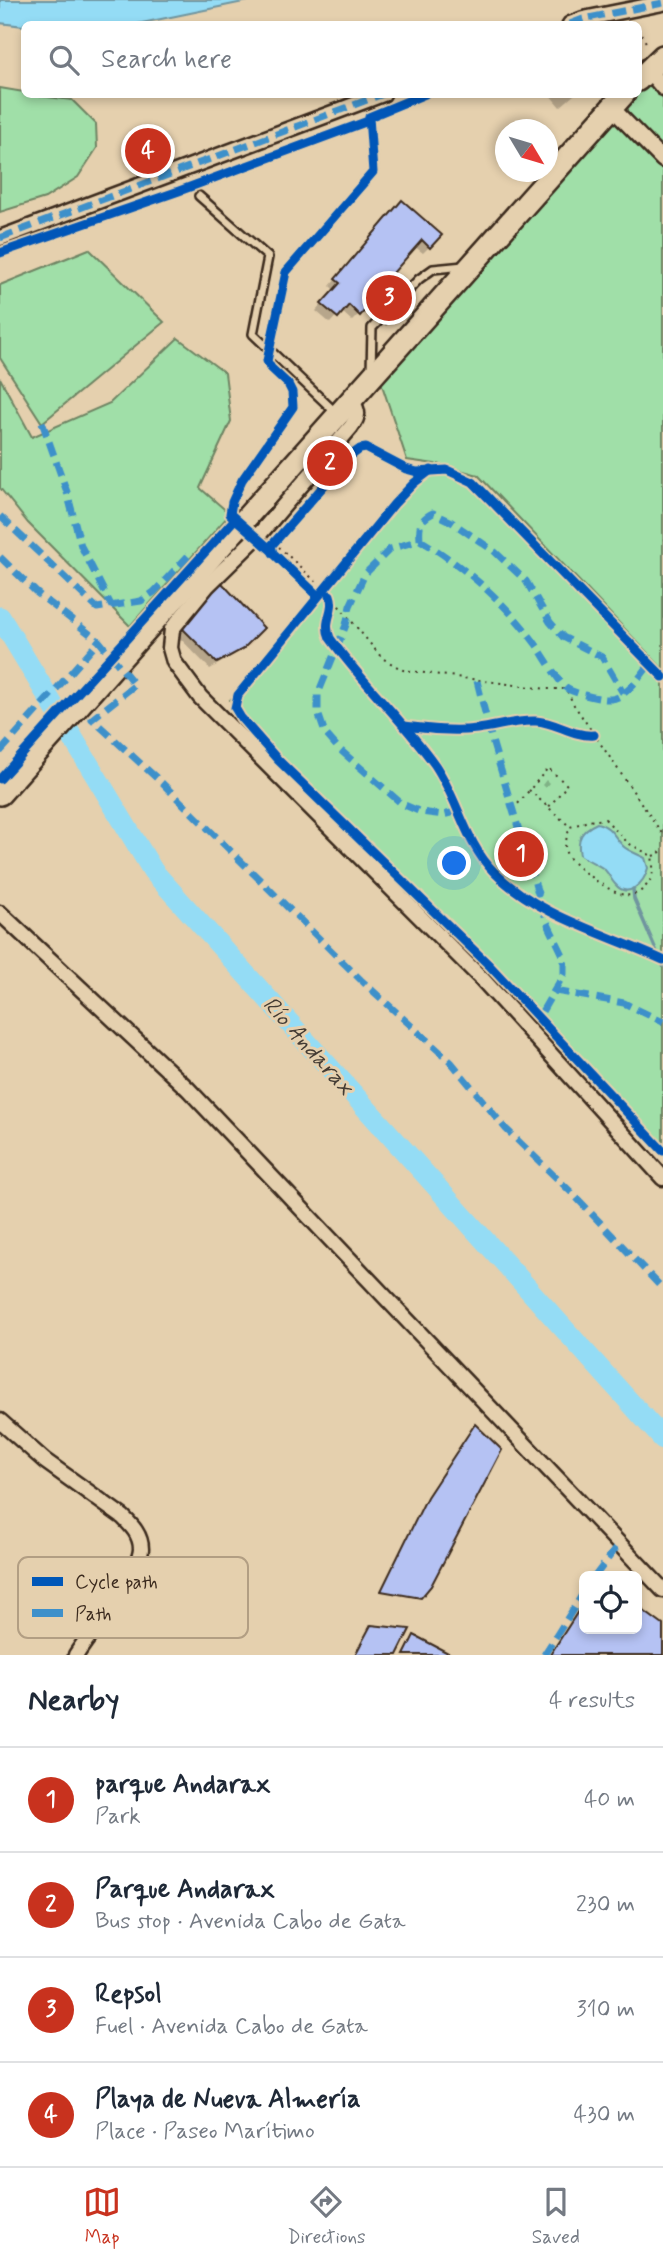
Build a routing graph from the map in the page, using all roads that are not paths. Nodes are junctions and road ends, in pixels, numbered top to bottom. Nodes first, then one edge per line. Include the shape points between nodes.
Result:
1 (663, 3) edge
2 (577, 21) edge
3 (652, 66) edge
4 (663, 88) edge
5 (372, 98) edge
6 (618, 101) edge
7 (663, 160) edge
8 (199, 196) dead end
9 (0, 238) edge
10 (472, 265) junction
11 (370, 380) junction
12 (348, 405) junction
13 (0, 794) edge
14 (0, 913) edge
15 (663, 1178) edge
16 (0, 1421) edge
17 (139, 1557) edge
18 (663, 1590) edge
19 (88, 1638) edge
20 (76, 1655) edge

1 - 2 street
3 - 4 street
5 - 9 street
6 - 7 street
6 - 10 main road
8 - 12 lane via 268,257 253,334 333,411
10 - 11 main road
10 - 11 lane via 433,269 372,328
11 - 12 main road
12 - 13 main road
12 - 15 street via 358,411 357,418 257,537 178,620 170,637 174,662 208,706 483,980
14 - 18 street via 188,1089
16 - 17 street via 45,1461 123,1517 139,1536
19 - 20 street

